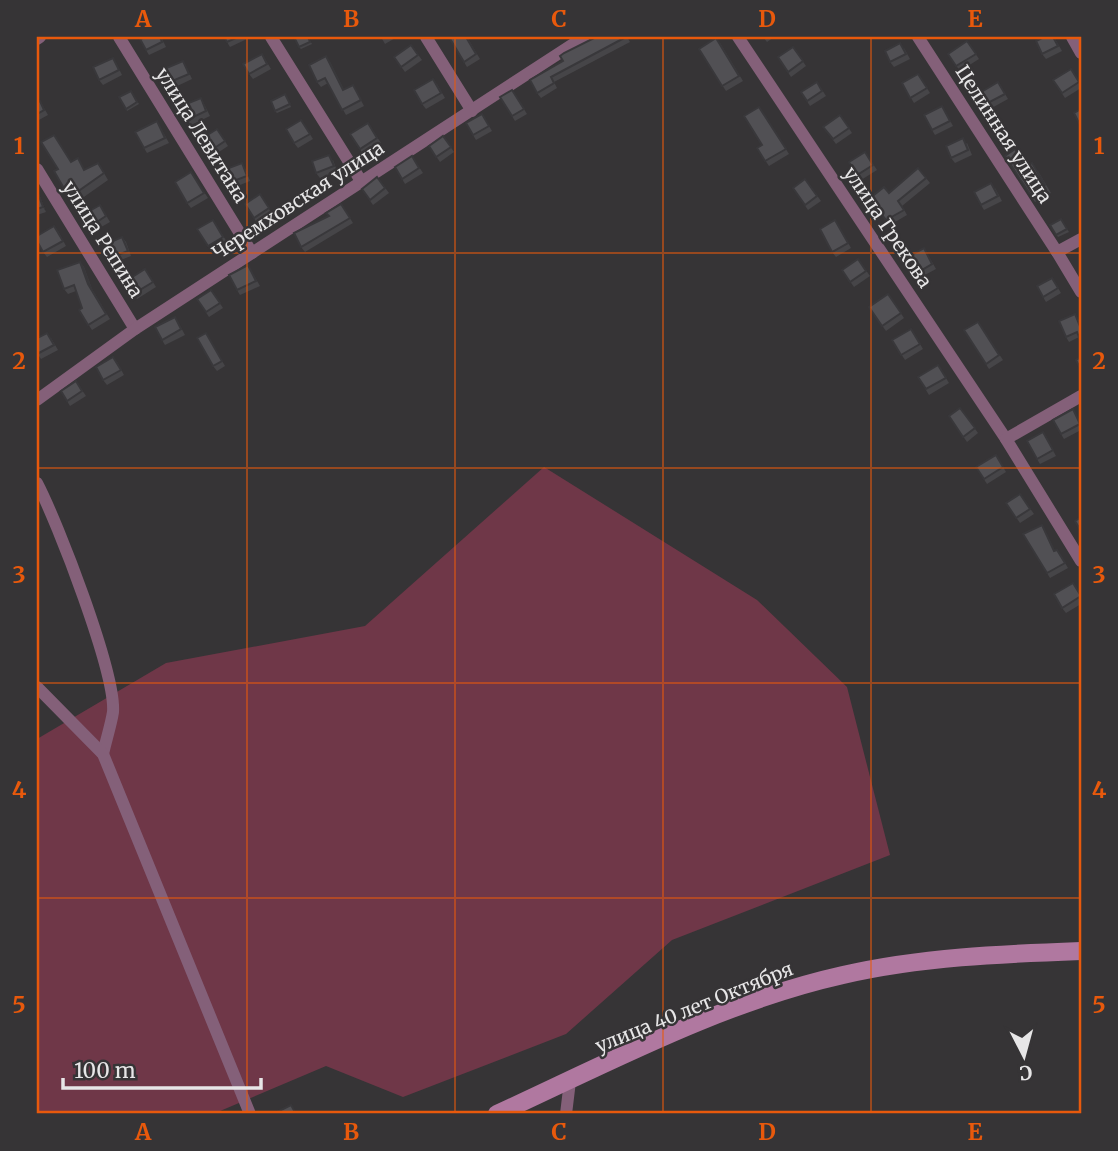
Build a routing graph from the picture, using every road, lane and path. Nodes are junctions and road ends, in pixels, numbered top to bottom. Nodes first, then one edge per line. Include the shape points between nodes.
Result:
1 (119, 37) edge
2 (271, 37) edge
3 (426, 37) edge
4 (737, 37) edge
5 (918, 37) edge
6 (1072, 37) edge
7 (580, 38) edge
8 (1081, 53) edge
9 (472, 111) junction
10 (37, 169) edge
11 (361, 181) junction
12 (1081, 239) edge
13 (1057, 252) junction
14 (252, 253) junction
15 (1081, 292) edge
16 (135, 329) junction
17 (1081, 396) edge
18 (37, 400) edge
19 (1006, 439) junction
20 (37, 483) edge
21 (1081, 561) edge
22 (37, 687) edge
23 (103, 754) junction
24 (1081, 951) edge
25 (570, 1081) junction
26 (250, 1114) edge
27 (497, 1114) edge
28 (566, 1114) edge

1 - 14 street, улица Левитана
2 - 11 street
3 - 9 street
4 - 19 street, улица Грекова
5 - 13 street, Целинная улица
6 - 8 street
7 - 9 street, Черемховская улица
9 - 11 street, Черемховская улица
10 - 16 street, улица Репина
11 - 14 street, Черемховская улица
12 - 13 street
13 - 15 street, Целинная улица
14 - 16 street, Черемховская улица
16 - 18 street, Черемховская улица
17 - 19 street
19 - 21 street, улица Грекова
20 - 23 street via 110,679 113,711
22 - 23 street
23 - 26 street
24 - 25 main road, улица 40 лет Октября via 925,960 840,975 739,1008
25 - 27 main road, улица 40 лет Октября
25 - 28 street

